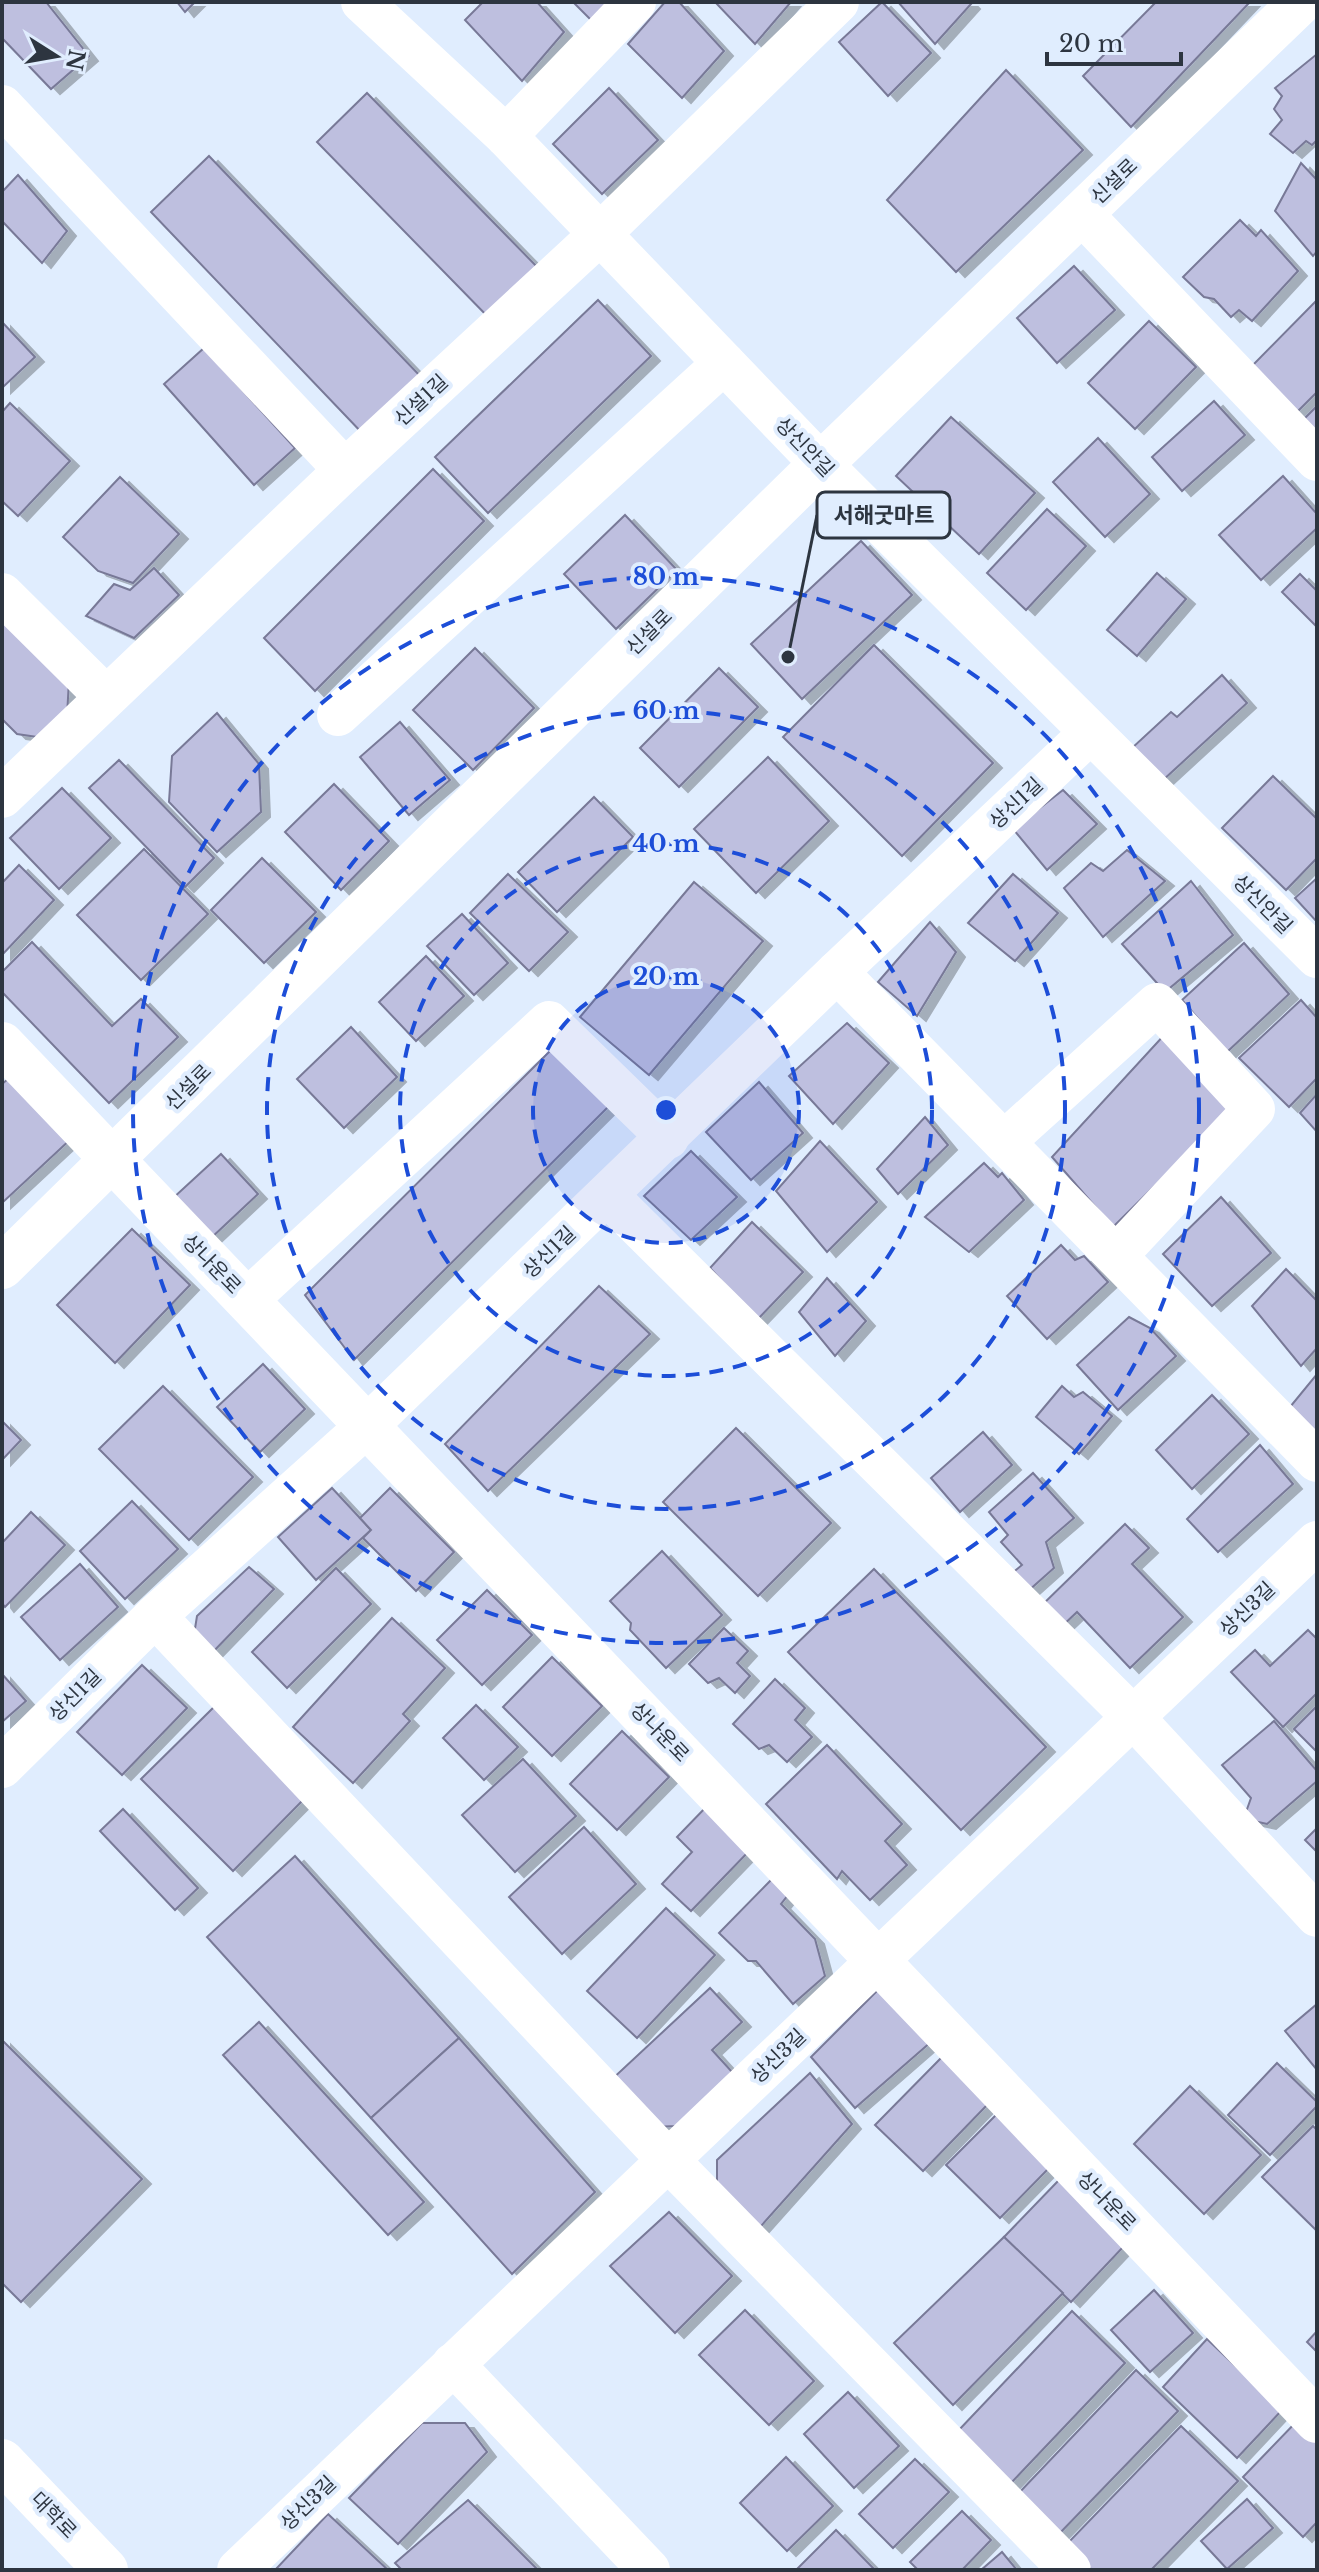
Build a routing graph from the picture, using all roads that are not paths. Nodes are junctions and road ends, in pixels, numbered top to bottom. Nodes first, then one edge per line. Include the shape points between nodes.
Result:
1 (362, 2) edge
2 (635, 2) edge
3 (838, 2) edge
4 (1301, 2) edge
5 (2, 106) edge
6 (506, 136) junction
7 (1081, 213) junction
8 (599, 235) junction
9 (724, 363) junction
10 (1317, 460) edge
11 (821, 464) junction
12 (345, 470) junction
13 (2, 594) edge
14 (105, 696) junction
15 (338, 715) dead end
16 (1090, 733) junction
17 (2, 797) edge
18 (1317, 957) edge
19 (837, 972) junction
20 (2, 1044) edge
21 (668, 1138) junction
22 (1004, 1142) junction
23 (113, 1160) junction
24 (608, 1196) junction
25 (1116, 1256) junction
26 (2, 1267) edge
27 (247, 1300) junction
28 (367, 1426) junction
29 (1317, 1461) edge
30 (1317, 1542) edge
31 (155, 1616) junction
32 (1133, 1717) junction
33 (2, 1767) edge
34 (1317, 1916) edge
35 (878, 1961) junction
36 (668, 2160) junction
37 (453, 2364) junction
38 (1317, 2421) edge
39 (2, 2461) edge
40 (106, 2570) edge
41 (238, 2570) edge
42 (649, 2570) edge
43 (1070, 2570) edge

1 - 6 street, 상신안길
2 - 6 street
3 - 8 street, 신설1길
4 - 7 street, 신설로
5 - 12 street
6 - 8 street, 상신안길
7 - 10 street
7 - 11 street, 신설로
8 - 9 street, 상신안길
8 - 12 street, 신설1길
9 - 11 street, 상신안길
9 - 15 street
11 - 16 street, 상신안길
11 - 23 street, 신설로
12 - 14 street, 신설1길
13 - 14 street
14 - 17 street, 신설1길
16 - 18 street, 상신안길
16 - 19 street, 상신1길
19 - 21 street, 상신1길
19 - 22 street
20 - 23 street, 상나운로
21 - 24 street, 상신1길
21 - 27 street via 549,1022
22 - 25 street
22 - 25 street via 1157,1004 1254,1109
23 - 26 street, 신설로
23 - 27 street, 상나운로
24 - 28 street, 상신1길
24 - 32 street
25 - 29 street
27 - 28 street, 상나운로
28 - 31 street, 상신1길
28 - 35 street, 상나운로
30 - 32 street, 상신3길
31 - 33 street, 상신1길
31 - 36 street
32 - 34 street
32 - 35 street, 상신3길
35 - 36 street, 상신3길
35 - 38 street, 상나운로
36 - 37 street, 상신3길
36 - 43 street
37 - 41 street, 상신3길
37 - 42 street
39 - 40 street, 대학로

